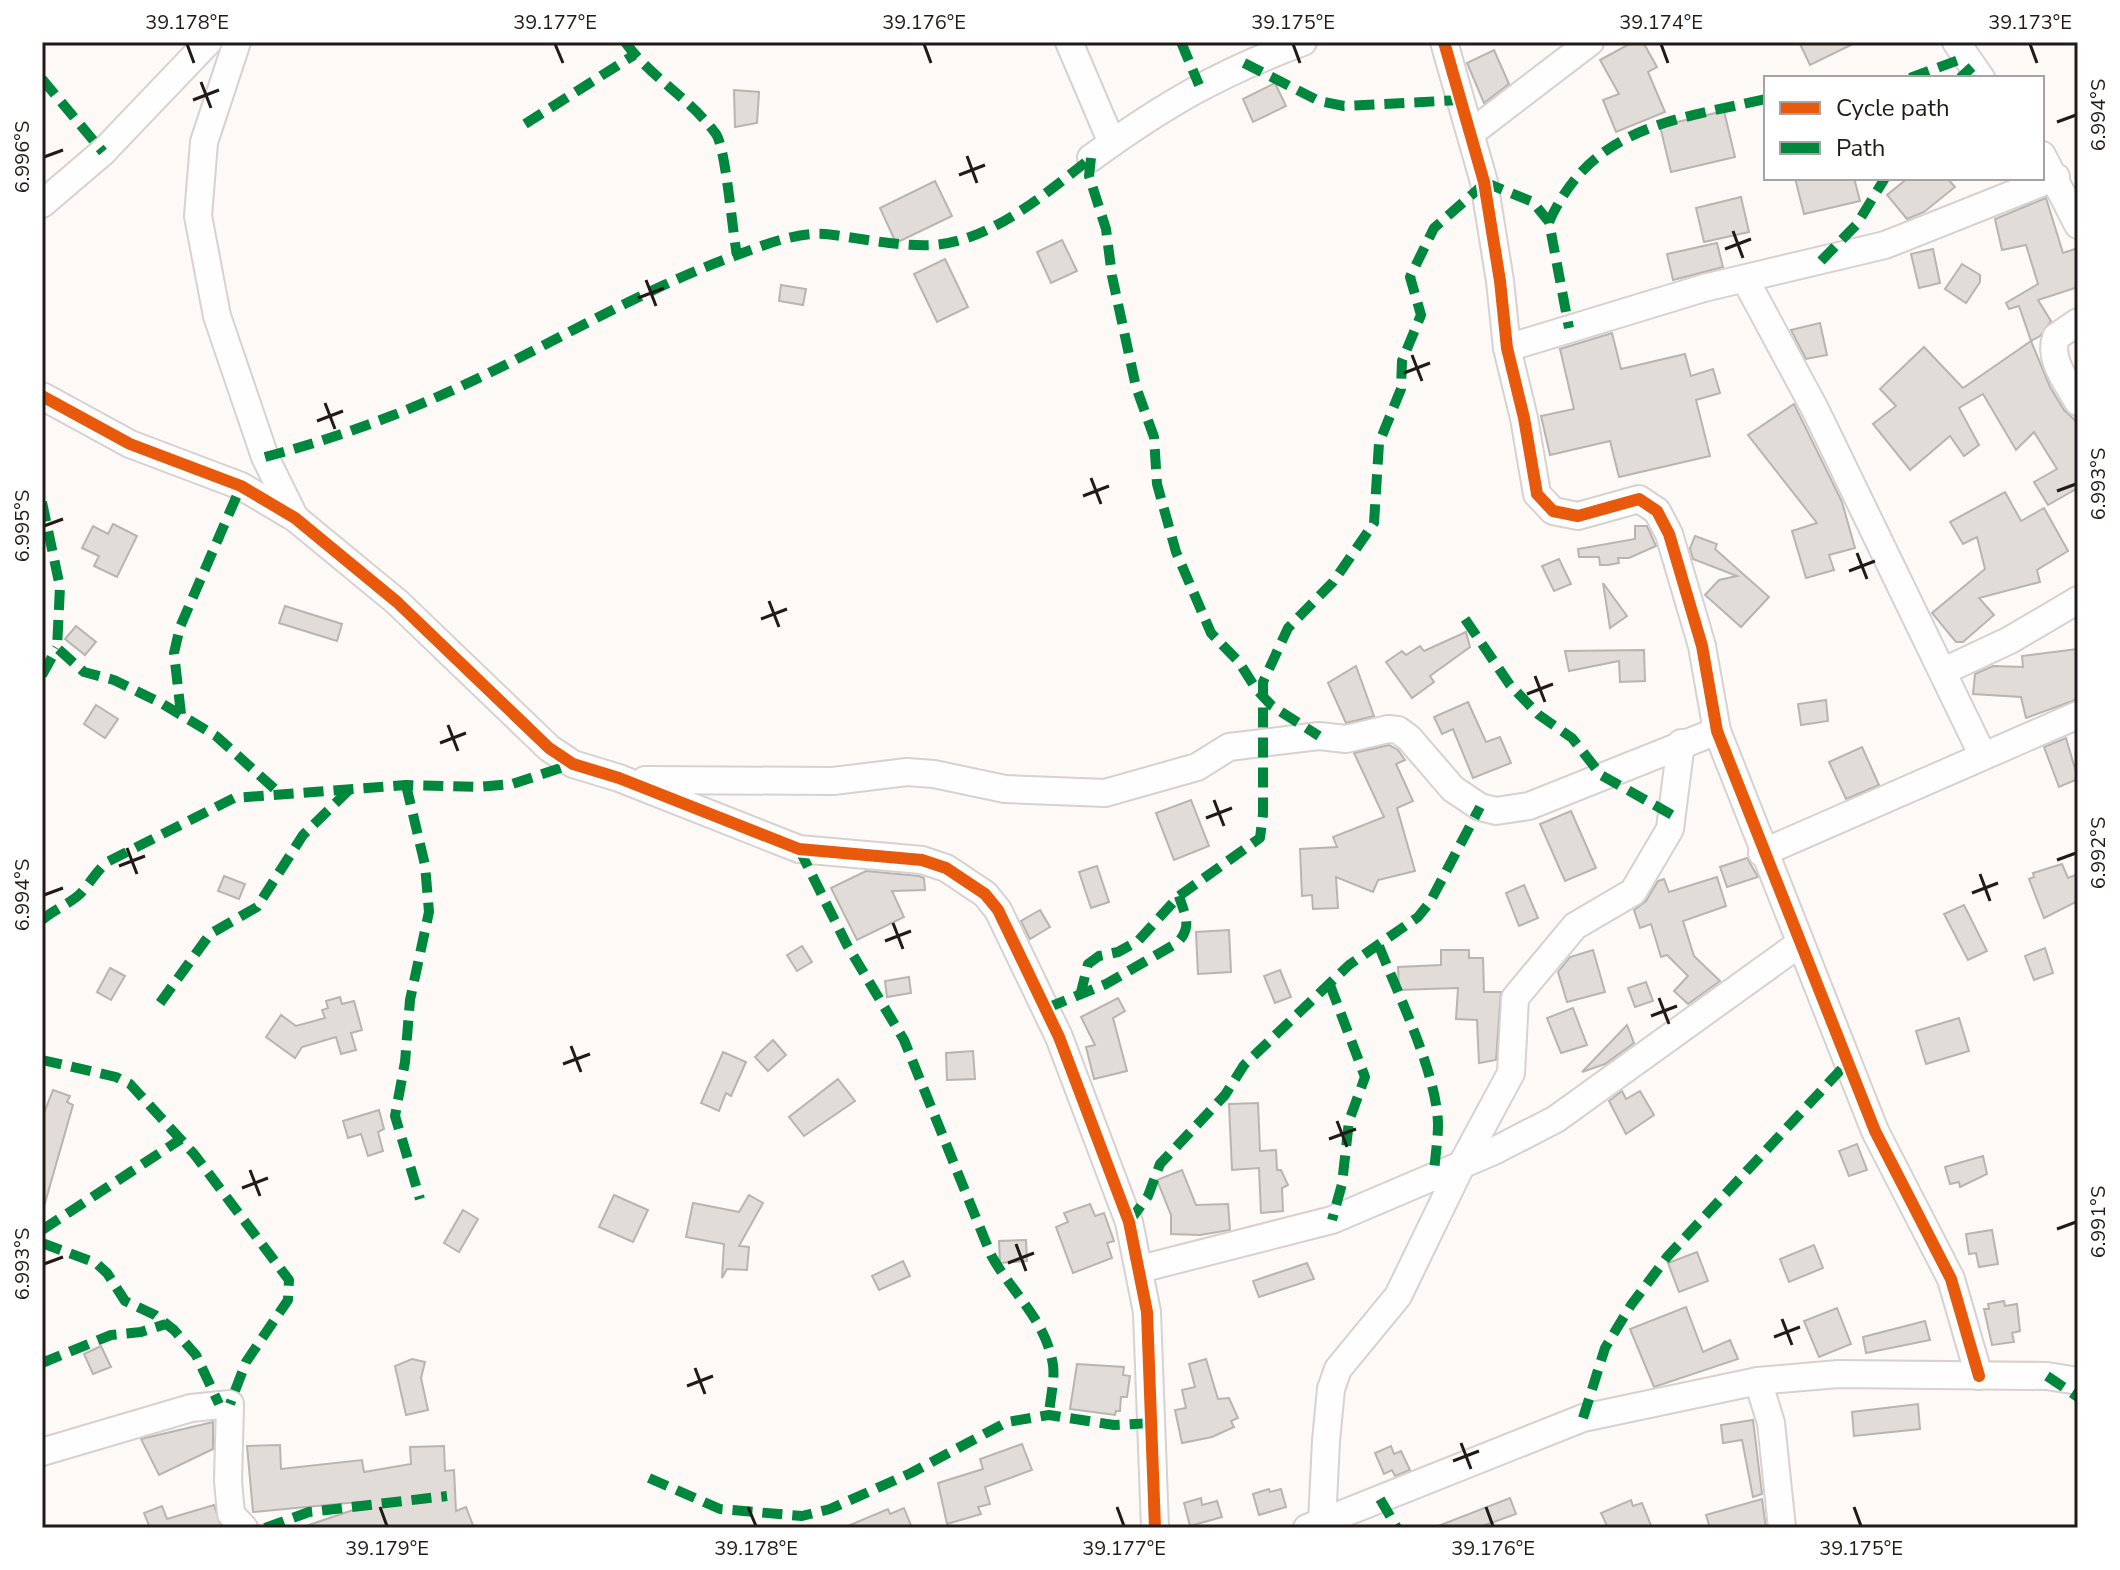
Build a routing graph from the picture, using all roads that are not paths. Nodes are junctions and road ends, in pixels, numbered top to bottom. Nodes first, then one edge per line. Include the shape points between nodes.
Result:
1 (208, 42) edge
2 (237, 42) edge
3 (1069, 42) edge
4 (1303, 42) edge
5 (1444, 42) edge
6 (1590, 42) edge
7 (1956, 42) edge
8 (1980, 76) edge
9 (1471, 133) junction
10 (2049, 166) edge
11 (2020, 180) edge
12 (42, 204) edge
13 (2078, 225) edge
14 (1745, 279) junction
15 (2078, 322) edge
16 (1507, 348) junction
17 (42, 396) edge
18 (2078, 402) edge
19 (295, 518) junction
20 (2078, 600) edge
21 (1944, 671) junction
22 (2078, 715) edge
23 (1717, 731) junction
24 (1681, 743) junction
25 (1982, 754) junction
26 (619, 778) junction
27 (1762, 853) junction
28 (1799, 944) junction
29 (1461, 1166) junction
30 (1140, 1269) junction
31 (1979, 1376) junction
32 (1758, 1381) junction
33 (2078, 1381) edge
34 (42, 1452) edge
35 (1153, 1526) edge
36 (1314, 1526) edge
37 (244, 1528) edge
38 (1782, 1528) edge

1 - 12 street via 103,152
2 - 19 street via 204,142 198,216 217,316 265,457
3 - 4 street via 1102,151 1199,85
5 - 9 street
6 - 9 street
7 - 8 street
9 - 16 street via 1484,182
10 - 13 street
11 - 14 street via 1885,245
14 - 16 street
14 - 21 street
15 - 18 street via 2056,337 2053,348
16 - 23 street via 1537,494 1553,511 1578,516 1639,499 1657,511 1669,534 1702,646
17 - 19 street via 130,444 241,486
19 - 26 street via 397,602 549,748 573,764
20 - 21 street
21 - 25 street
22 - 25 street
23 - 24 street
23 - 27 street
24 - 26 street via 1529,806 1496,811 1453,789 1409,738 1388,729 1346,739 1319,736 1229,747 1197,767 1105,793 1005,789 907,772 833,781
24 - 29 street via 1670,829 1633,892 1575,926 1515,998 1511,1073
25 - 27 street
26 - 30 street via 799,849 922,860 963,877 985,894 1010,931 1055,1028 1118,1193
27 - 28 street
28 - 29 street via 1556,1119
28 - 31 street via 1875,1131 1951,1279
29 - 30 street via 1332,1220
29 - 36 street via 1398,1296 1338,1369
30 - 35 street via 1147,1312
31 - 32 street via 1838,1374
31 - 33 street
32 - 36 street via 1583,1418
32 - 38 street via 1771,1423
34 - 37 street via 191,1408 230,1404 231,1514

